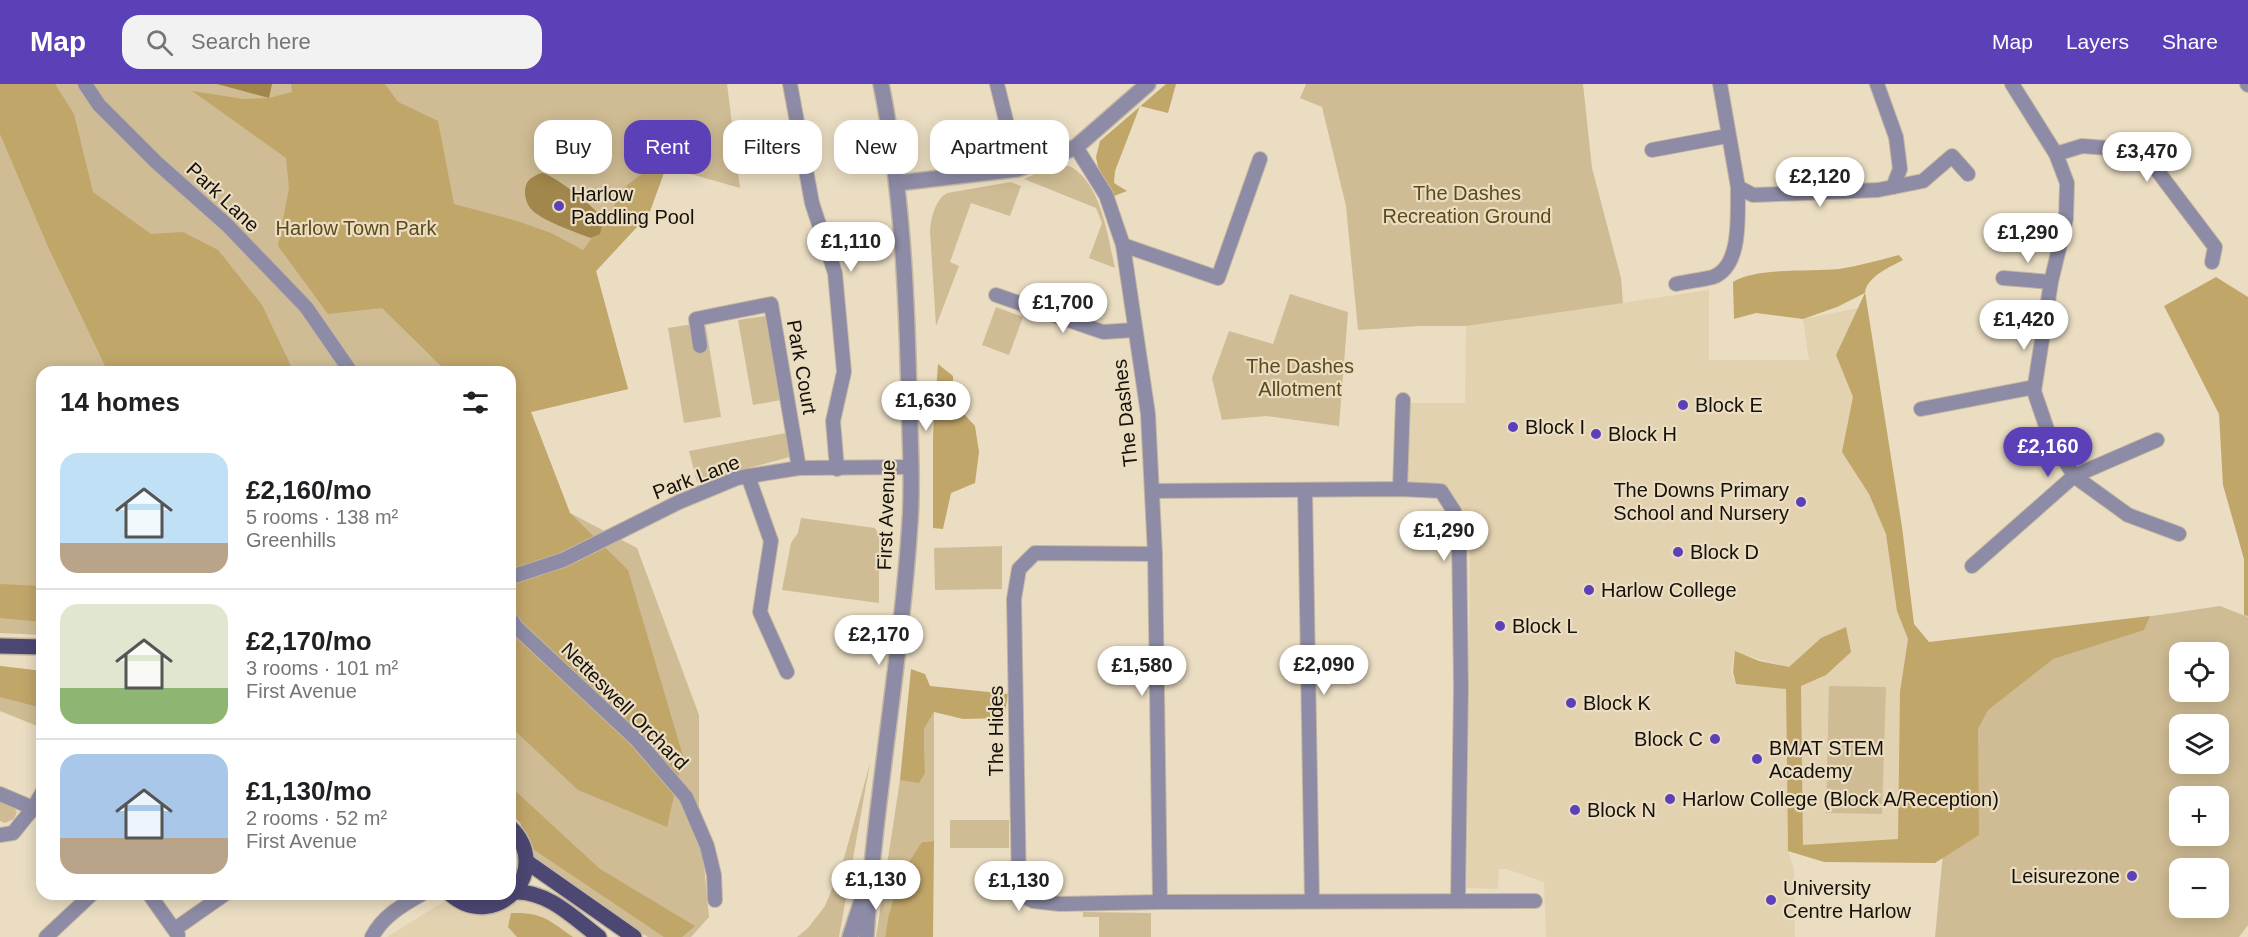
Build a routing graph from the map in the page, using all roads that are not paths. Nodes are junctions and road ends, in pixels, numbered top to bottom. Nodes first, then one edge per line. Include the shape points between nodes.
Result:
1 (85, 84) edge
2 (790, 84) edge
3 (881, 84) edge
4 (997, 84) edge
5 (1148, 84) edge
6 (1720, 84) edge
7 (1877, 84) edge
8 (2012, 84) edge
9 (1006, 120) edge
10 (1727, 136) junction
11 (1076, 147) junction
12 (1069, 150) edge
13 (1652, 150) dead end
14 (2056, 154) junction
15 (1260, 159) dead end
16 (975, 174) edge
17 (1968, 174) dead end
18 (898, 183) junction
19 (1738, 187) junction
20 (1893, 187) junction
21 (1123, 245) junction
22 (2212, 262) dead end
23 (2003, 278) dead end
24 (2050, 282) junction
25 (1676, 284) dead end
26 (996, 295) dead end
27 (1134, 330) junction
28 (700, 346) dead end
29 (347, 366) edge
30 (2034, 387) junction
31 (1403, 400) dead end
32 (1921, 409) dead end
33 (2157, 440) dead end
34 (910, 467) junction
35 (799, 468) junction
36 (837, 469) junction
37 (748, 476) junction
38 (2074, 476) junction
39 (1400, 489) junction
40 (1305, 490) junction
41 (1153, 491) junction
42 (2179, 534) dead end
43 (1155, 554) junction
44 (1972, 566) dead end
45 (516, 577) edge
46 (516, 627) edge
47 (0, 646) edge
48 (36, 647) edge
49 (787, 672) dead end
50 (0, 794) edge
51 (36, 808) edge
52 (36, 811) edge
53 (516, 833) edge
54 (0, 835) edge
55 (526, 862) junction
56 (870, 874) junction
57 (516, 890) edge
58 (516, 892) edge
59 (86, 900) edge
60 (153, 900) edge
61 (218, 900) edge
62 (413, 900) edge
63 (458, 900) edge
64 (504, 900) edge
65 (716, 900) dead end
66 (1458, 900) junction
67 (1535, 901) dead end
68 (1160, 902) junction
69 (1312, 902) junction
70 (177, 933) edge
71 (46, 937) edge
72 (372, 937) edge
73 (599, 937) edge
74 (634, 937) edge
75 (850, 937) edge
76 (866, 937) edge

1 - 29 street, Park Lane via 99,105 227,225 306,307
2 - 36 street via 812,203 835,273 844,372 833,421
3 - 18 street, First Avenue
4 - 9 street
5 - 11 street
6 - 10 street
7 - 20 street via 1896,137 1900,169
8 - 14 street
10 - 13 street
10 - 19 street
11 - 12 street
11 - 21 street, The Dashes via 1106,195
14 - 22 street via 2082,146 2108,148 2153,165 2215,247
14 - 24 street via 2067,183 2066,219
15 - 21 street via 1218,278
16 - 18 street
17 - 20 street via 1952,156 1923,181
18 - 34 street, First Avenue via 908,341
19 - 20 street via 1753,195
19 - 25 street via 1737,240 1728,265 1715,276
21 - 27 street, The Dashes
23 - 24 street
24 - 30 street
26 - 27 street, The Dashes via 1104,333
27 - 41 street, The Dashes via 1148,414
28 - 35 street, Park Court via 696,319 771,304
30 - 32 street
30 - 38 street via 2048,432
31 - 39 street
33 - 38 street
34 - 36 street, Park Lane
34 - 56 street, First Avenue via 904,592
35 - 36 street, Park Lane
35 - 37 street, Park Lane
37 - 45 street, Park Lane via 679,502 563,560
37 - 49 street via 771,541 760,612
38 - 42 street via 2128,515
38 - 44 street
39 - 40 street
39 - 66 street via 1441,491 1454,511 1459,535
40 - 41 street
40 - 69 street
41 - 43 street
43 - 68 street
43 - 68 street, The Hides via 1035,554 1019,569 1014,599 1016,786 1019,888 1023,896 1060,904
46 - 65 street, Netteswell Orchard via 637,741 686,797 707,846
47 - 48 main road
50 - 51 street
52 - 54 street via 12,833
53 - 55 main road
55 - 57 main road
55 - 74 main road
56 - 75 street, First Avenue
56 - 76 street, First Avenue
58 - 73 main road via 527,891 546,898
59 - 71 street
60 - 70 street
61 - 70 street
62 - 72 street via 388,916
63 - 64 main road via 487,906
66 - 67 street, The Hides
66 - 69 street, The Hides
68 - 69 street, The Hides

